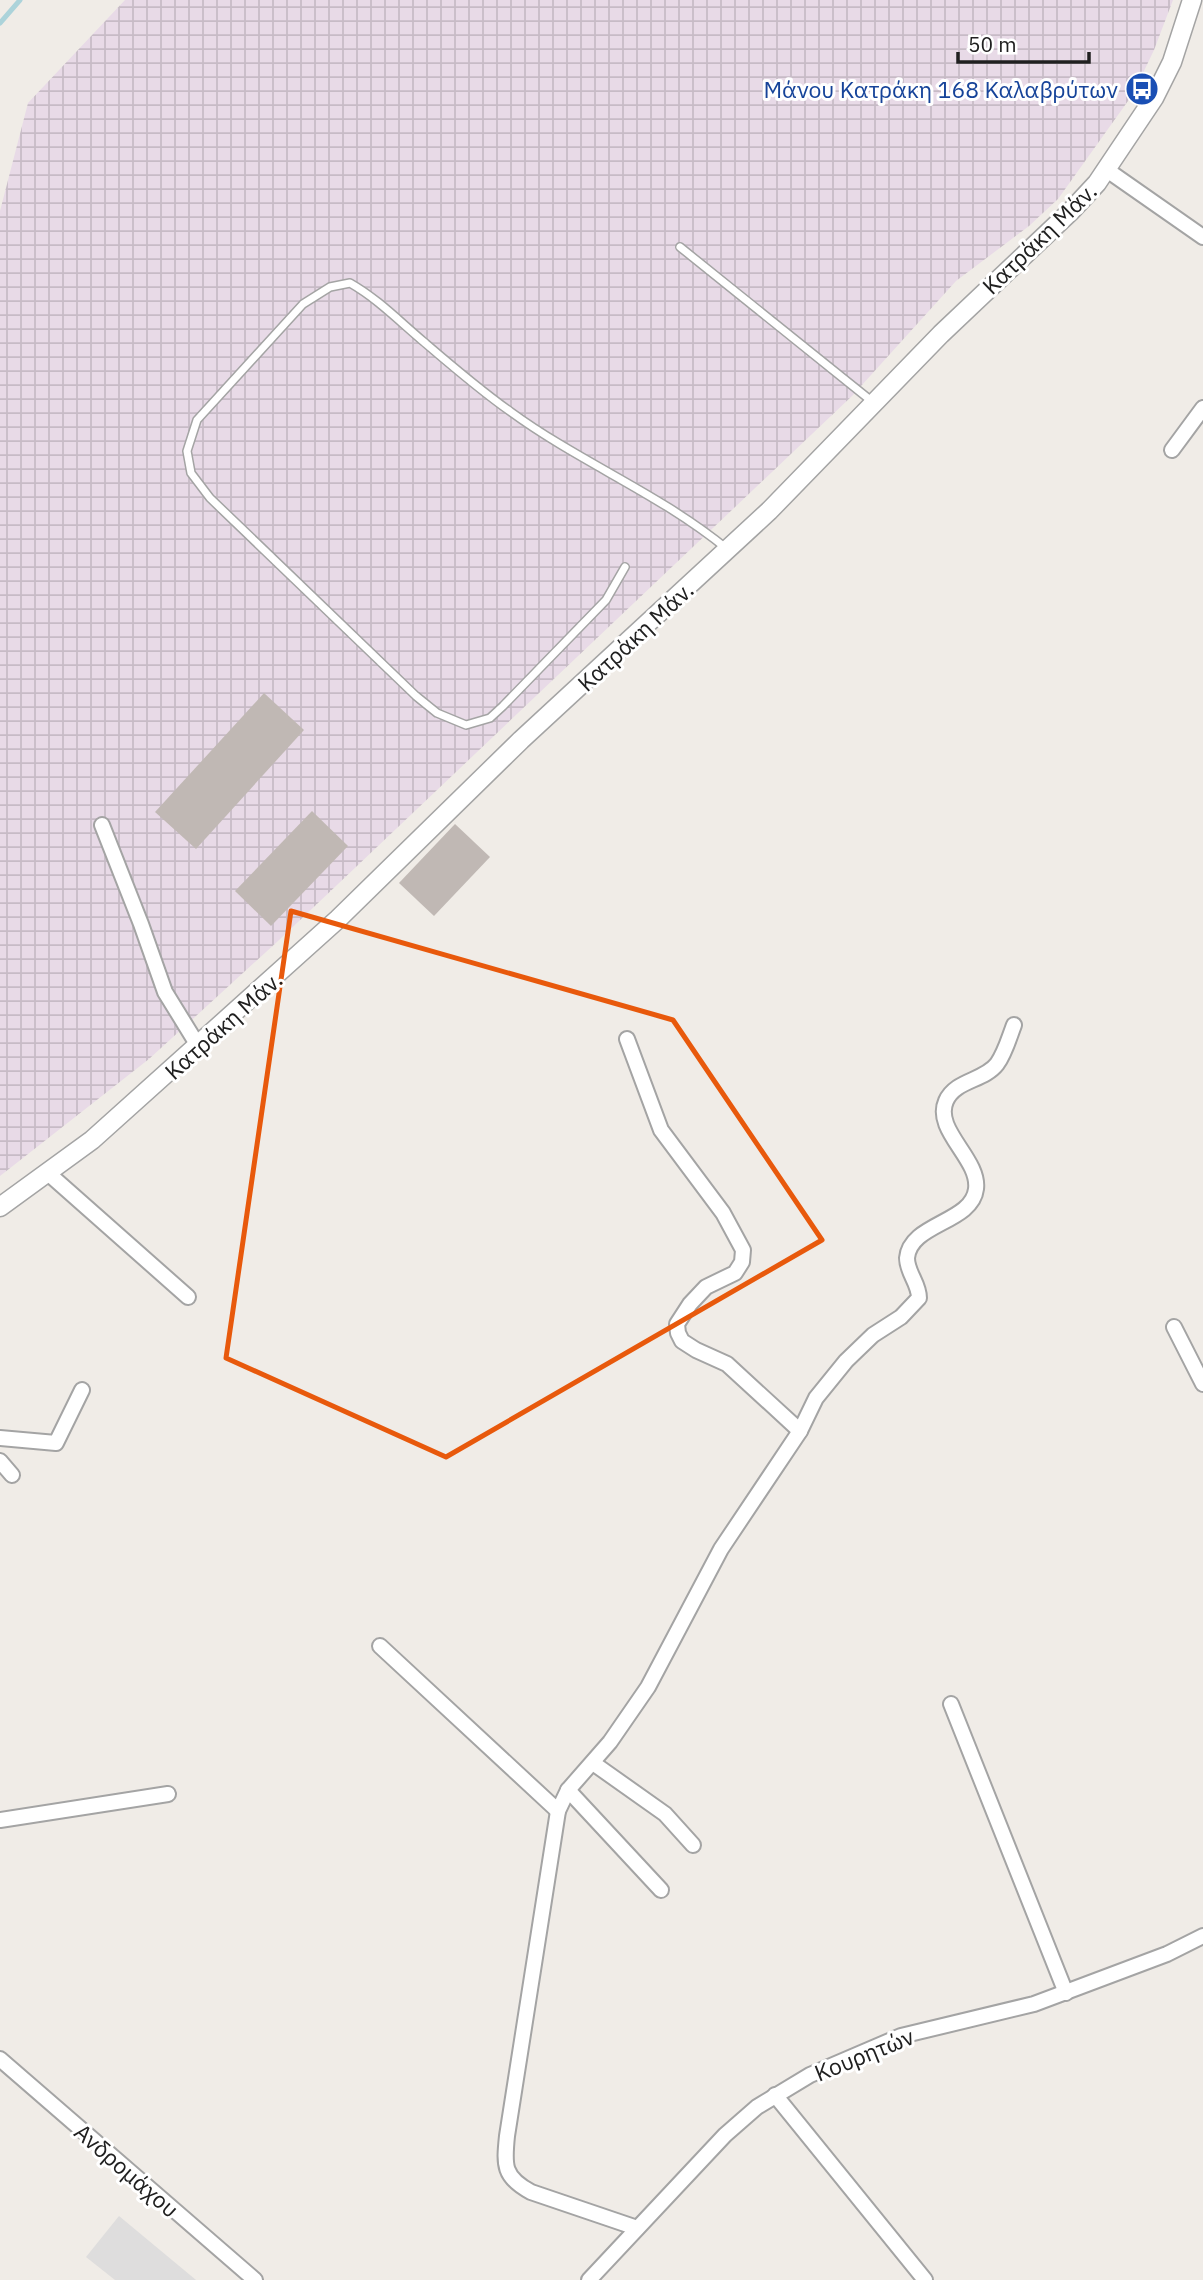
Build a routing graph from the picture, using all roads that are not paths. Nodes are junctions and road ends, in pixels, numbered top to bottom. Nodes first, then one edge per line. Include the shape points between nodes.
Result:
1 (1192, 0) edge
2 (1107, 170) junction
3 (1203, 237) edge
4 (680, 247) dead end
5 (874, 403) junction
6 (1203, 408) edge
7 (1172, 450) dead end
8 (727, 549) junction
9 (625, 567) dead end
10 (102, 825) dead end
11 (1014, 1025) dead end
12 (627, 1039) dead end
13 (197, 1044) junction
14 (49, 1174) junction
15 (0, 1207) edge
16 (188, 1297) dead end
17 (1174, 1327) dead end
18 (1203, 1384) edge
19 (82, 1390) dead end
20 (800, 1431) junction
21 (0, 1437) edge
22 (0, 1461) edge
23 (12, 1475) dead end
24 (380, 1646) dead end
25 (951, 1704) dead end
26 (593, 1763) junction
27 (568, 1790) junction
28 (168, 1794) dead end
29 (558, 1811) junction
30 (0, 1820) edge
31 (692, 1845) dead end
32 (661, 1890) dead end
33 (1203, 1936) edge
34 (1066, 1993) junction
35 (0, 2059) edge
36 (775, 2095) junction
37 (637, 2228) junction
38 (255, 2280) edge
39 (589, 2280) edge
40 (925, 2280) edge

1 - 2 street, Κατράκη Μάν. via 1172,62 1154,98
2 - 3 street
2 - 5 street, Κατράκη Μάν. via 1072,211
4 - 5 lane
5 - 8 street, Κατράκη Μάν.
6 - 7 street
8 - 9 lane via 672,508 512,413 374,296 349,283 330,287 303,304 197,420 187,451 191,473 210,498 416,696 437,713 466,725 490,718 503,706 606,600
8 - 13 street, Κατράκη Μάν. via 521,740 348,910
10 - 13 street via 165,992
11 - 20 street via 996,1065 958,1087 945,1102 944,1117 976,1184 974,1198 921,1236 907,1261 919,1298 846,1362 816,1398
12 - 20 street via 661,1130 723,1213 743,1250 735,1273 706,1287 690,1304 677,1324 678,1333 689,1345 727,1364
13 - 14 street, Κατράκη Μάν. via 159,1083
14 - 15 street, Κατράκη Μάν.
14 - 16 street
17 - 18 street
19 - 21 street via 56,1443
20 - 26 street via 721,1549 648,1687
22 - 23 street
24 - 29 street
25 - 34 street
26 - 27 street
26 - 31 street via 665,1814
27 - 29 street
27 - 32 street
28 - 30 street
29 - 37 street via 506,2162 511,2179 531,2192
33 - 34 street, Κουρητών
34 - 36 street, Κουρητών via 1010,2012 889,2040
35 - 38 street, Ανδρομάχου
36 - 37 street, Κουρητών via 712,2148
36 - 40 street
37 - 39 street, Κουρητών

